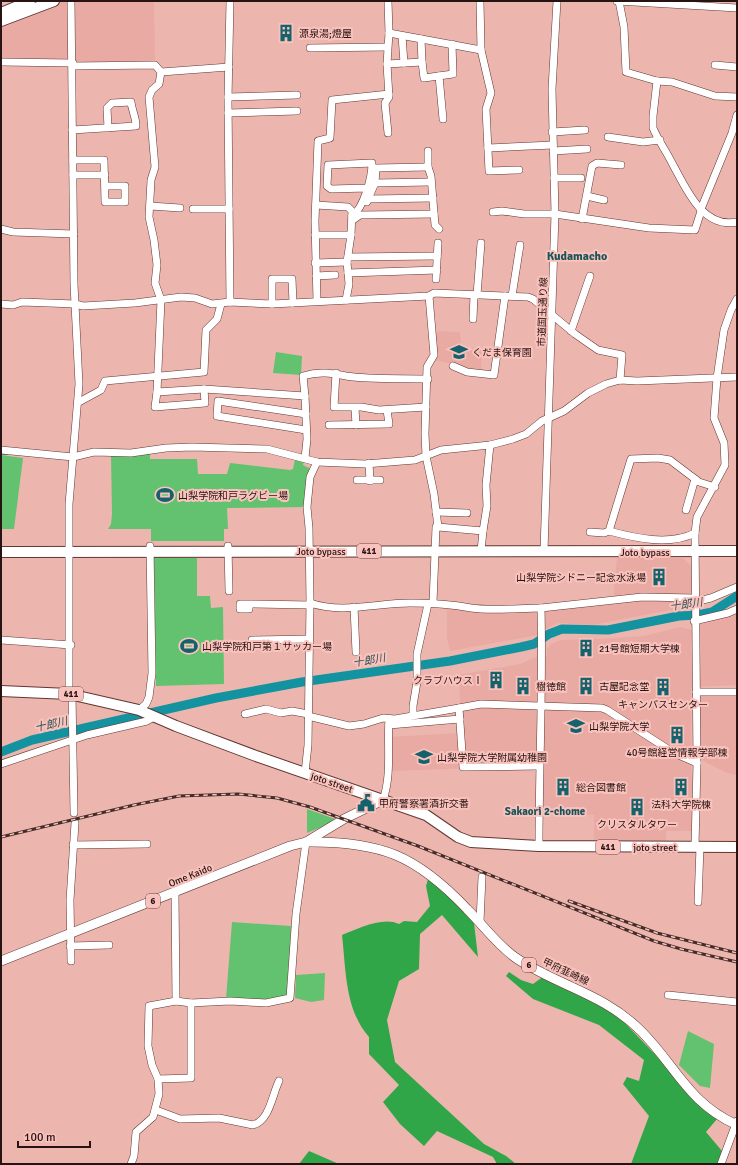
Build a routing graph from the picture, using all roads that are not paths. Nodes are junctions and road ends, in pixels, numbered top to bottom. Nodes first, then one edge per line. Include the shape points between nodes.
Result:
1 (30, 1) edge
2 (54, 1) edge
3 (71, 1) edge
4 (230, 1) edge
5 (388, 1) edge
6 (480, 1) edge
7 (557, 1) edge
8 (618, 1) edge
9 (675, 3) edge
10 (737, 8) edge
11 (1, 13) edge
12 (1, 21) edge
13 (389, 33) junction
14 (402, 36) junction
15 (420, 39) junction
16 (452, 44) junction
17 (387, 47) junction
18 (310, 48) dead end
19 (481, 50) junction
20 (1, 62) edge
21 (422, 62) junction
22 (404, 63) junction
23 (387, 64) junction
24 (73, 65) junction
25 (715, 65) dead end
26 (229, 67) junction
27 (737, 67) edge
28 (161, 72) junction
29 (439, 76) junction
30 (657, 81) junction
31 (389, 94) junction
32 (297, 95) dead end
33 (228, 97) junction
34 (737, 97) edge
35 (297, 111) dead end
36 (228, 113) junction
37 (737, 118) edge
38 (443, 119) dead end
39 (108, 128) junction
40 (72, 130) junction
41 (586, 130) dead end
42 (552, 132) junction
43 (388, 133) dead end
44 (734, 133) edge
45 (608, 136) dead end
46 (660, 140) junction
47 (488, 148) junction
48 (553, 148) junction
49 (587, 149) dead end
50 (428, 151) dead end
51 (73, 160) junction
52 (621, 165) dead end
53 (428, 167) junction
54 (519, 170) dead end
55 (73, 175) junction
56 (105, 175) junction
57 (554, 178) junction
58 (581, 178) dead end
59 (432, 182) junction
60 (375, 183) junction
61 (105, 186) dead end
62 (367, 188) junction
63 (587, 196) junction
64 (432, 198) junction
65 (368, 199) junction
66 (604, 200) dead end
67 (316, 205) junction
68 (150, 206) junction
69 (180, 208) dead end
70 (193, 209) dead end
71 (229, 210) junction
72 (701, 210) junction
73 (492, 212) dead end
74 (434, 214) junction
75 (555, 214) junction
76 (360, 216) junction
77 (352, 219) junction
78 (582, 219) junction
79 (737, 222) edge
80 (1, 229) edge
81 (438, 229) dead end
82 (74, 234) junction
83 (315, 235) junction
84 (351, 235) junction
85 (438, 243) dead end
86 (481, 243) dead end
87 (520, 245) dead end
88 (438, 256) junction
89 (348, 259) junction
90 (315, 262) junction
91 (437, 270) junction
92 (348, 273) junction
93 (336, 275) dead end
94 (316, 276) junction
95 (590, 276) dead end
96 (436, 279) dead end
97 (475, 295) junction
98 (429, 296) junction
99 (508, 296) junction
100 (737, 299) edge
101 (161, 300) junction
102 (346, 300) junction
103 (317, 301) junction
104 (230, 302) junction
105 (293, 303) junction
106 (1, 304) edge
107 (75, 304) junction
108 (221, 304) junction
109 (272, 304) junction
110 (552, 315) junction
111 (473, 318) dead end
112 (572, 331) junction
113 (452, 366) dead end
114 (336, 373) junction
115 (157, 377) junction
116 (737, 377) edge
117 (717, 378) junction
118 (428, 379) junction
119 (620, 380) junction
120 (204, 389) junction
121 (232, 390) junction
122 (157, 392) junction
123 (305, 396) junction
124 (79, 402) junction
125 (231, 403) junction
126 (426, 407) junction
127 (355, 408) junction
128 (387, 410) junction
129 (306, 414) junction
130 (548, 418) junction
131 (329, 424) dead end
132 (356, 425) junction
133 (306, 430) junction
134 (490, 445) junction
135 (1, 450) edge
136 (426, 456) junction
137 (72, 457) junction
138 (305, 458) junction
139 (317, 462) junction
140 (369, 464) junction
141 (695, 478) junction
142 (357, 480) dead end
143 (380, 480) dead end
144 (370, 481) junction
145 (714, 486) junction
146 (686, 510) dead end
147 (436, 512) junction
148 (467, 513) dead end
149 (438, 527) junction
150 (483, 531) junction
151 (609, 531) junction
152 (590, 532) dead end
153 (695, 533) junction
154 (1, 546) edge
155 (737, 546) edge
156 (228, 548) junction
157 (481, 548) junction
158 (544, 548) junction
159 (70, 549) junction
160 (150, 549) junction
161 (310, 549) junction
162 (435, 549) junction
163 (694, 549) junction
164 (737, 551) edge
165 (1, 552) edge
166 (737, 586) edge
167 (228, 591) dead end
168 (694, 602) junction
169 (431, 603) junction
170 (249, 604) dead end
171 (310, 604) junction
172 (354, 607) junction
173 (541, 608) junction
174 (737, 608) edge
175 (694, 621) junction
176 (309, 639) junction
177 (1, 640) edge
178 (252, 640) dead end
179 (71, 645) junction
180 (356, 652) dead end
181 (1, 691) edge
182 (696, 692) junction
183 (737, 692) edge
184 (71, 694) junction
185 (540, 706) junction
186 (459, 708) junction
187 (139, 710) junction
188 (245, 714) dead end
189 (308, 715) junction
190 (413, 716) junction
191 (154, 717) junction
192 (460, 719) junction
193 (389, 722) junction
194 (73, 739) junction
195 (697, 762) junction
196 (1, 764) edge
197 (539, 766) junction
198 (305, 773) junction
199 (383, 800) junction
200 (74, 813) dead end
201 (75, 823) dead end
202 (306, 842) junction
203 (147, 844) dead end
204 (73, 845) junction
205 (539, 846) junction
206 (698, 847) junction
207 (737, 847) edge
208 (482, 877) dead end
209 (175, 893) junction
210 (698, 902) dead end
211 (480, 922) junction
212 (71, 933) junction
213 (109, 945) dead end
214 (70, 946) junction
215 (1, 961) edge
216 (71, 961) dead end
217 (668, 995) dead end
218 (176, 1001) junction
219 (737, 1002) edge
220 (191, 1003) junction
221 (158, 1079) junction
222 (279, 1081) dead end
223 (156, 1110) junction
224 (737, 1123) edge
225 (131, 1164) edge
226 (721, 1164) edge

1 - 11 highway
2 - 12 highway
3 - 24 street
4 - 26 street
5 - 13 street
6 - 19 street
7 - 42 street, 市道国玉通り線
8 - 9 street
8 - 30 street via 624,27 625,70 633,75
9 - 10 street
13 - 14 street
13 - 17 street
14 - 15 street
14 - 22 street
15 - 16 street
15 - 21 street
16 - 19 street
16 - 29 street via 453,74
17 - 18 street
17 - 23 street
19 - 47 street via 491,93 486,109
20 - 24 street
21 - 22 street
21 - 29 street via 424,78
22 - 23 street
23 - 31 street
24 - 28 street via 155,65
24 - 40 street
25 - 27 street
26 - 28 street
26 - 33 street
28 - 68 street via 159,84 149,97 155,167 151,180
29 - 38 street
30 - 34 street via 672,82 715,96
30 - 46 street via 652,122
31 - 43 street via 385,103
31 - 67 street via 332,100 330,138 318,141
32 - 33 street
33 - 36 street
35 - 36 street
36 - 71 street
37 - 44 street
39 - 39 street via 136,126 131,102 112,103 107,108
39 - 40 street
40 - 51 street
41 - 42 street
42 - 48 street, 市道国玉通り線
44 - 72 street
45 - 46 street via 643,142
46 - 72 street
47 - 48 street
47 - 54 street via 489,172
48 - 49 street
48 - 57 street, 市道国玉通り線
50 - 53 street
51 - 55 street
51 - 56 street via 104,160
52 - 63 street via 597,163 592,166
53 - 59 street
53 - 60 street via 376,168
55 - 56 street
55 - 82 street
56 - 61 street
57 - 58 street
57 - 75 street, 市道国玉通り線
59 - 60 street
59 - 64 street
60 - 65 street
62 - 62 street via 371,180 372,163 328,165 327,186 331,189
62 - 77 street
63 - 66 street
63 - 78 street
64 - 65 street
64 - 74 street
65 - 76 street
67 - 77 street via 348,207 352,211
67 - 83 street
68 - 69 street
68 - 101 street via 149,217 157,265 155,283
70 - 71 street
71 - 104 street
72 - 78 street via 695,230
72 - 79 street via 719,222
73 - 75 street
74 - 76 street
74 - 81 street
75 - 78 street
75 - 110 street, 市道国玉通り線
76 - 77 street
77 - 84 street
80 - 82 street via 12,232
82 - 107 street
83 - 84 street
83 - 90 street
84 - 89 street
85 - 88 street
86 - 97 street
87 - 99 street
88 - 89 street
88 - 91 street
89 - 90 street
89 - 92 street
90 - 94 street
91 - 92 street
91 - 96 street
92 - 102 street
93 - 94 street
94 - 103 street
95 - 112 street
97 - 98 street
97 - 99 street
97 - 111 street
98 - 102 street
98 - 118 street via 434,355 427,367
99 - 110 street via 533,299
99 - 113 street via 494,375 467,372
100 - 117 street via 724,330
101 - 107 street via 83,306
101 - 108 street via 195,298 212,304
101 - 115 street
102 - 103 street
103 - 105 street
104 - 108 street
104 - 109 street
105 - 109 street
105 - 109 street via 292,279 272,279
106 - 107 street
107 - 124 street
108 - 115 street via 217,319 206,330 204,372
110 - 112 street
110 - 130 street, 市道国玉通り線
112 - 119 street via 598,350 622,355
114 - 118 street via 345,376
114 - 123 street via 303,376
114 - 127 street via 331,407
115 - 122 street
115 - 124 street via 105,381 101,390
116 - 117 street
117 - 119 street
117 - 145 street via 714,418 724,443 726,456 723,470
118 - 126 street
119 - 130 street via 594,390 564,411
120 - 121 street
120 - 122 street
120 - 122 street via 205,403 155,407
121 - 123 street
121 - 125 street
123 - 129 street
124 - 137 street
125 - 129 street
125 - 133 street via 218,401 217,416
126 - 128 street
126 - 136 street
127 - 128 street
127 - 132 street
128 - 132 street via 389,424
129 - 133 street
130 - 134 street via 526,434
130 - 158 street, 市道国玉通り線
131 - 132 street
133 - 138 street
134 - 136 street via 441,450
134 - 150 street
135 - 137 street
136 - 140 street via 416,460
136 - 147 street
137 - 138 street via 94,452 131,453 192,446 267,449
137 - 159 street
138 - 139 street
139 - 140 street
139 - 161 street via 310,477 308,491
140 - 144 street
141 - 145 street via 699,482
141 - 146 street
141 - 151 street via 670,460 630,459
142 - 144 street
143 - 144 street
145 - 153 street via 698,517
147 - 148 street
147 - 149 street
149 - 150 street
149 - 162 street
150 - 157 street
151 - 152 street
151 - 153 street via 638,539 684,539
153 - 163 street
154 - 159 highway, Joto bypass / 411
155 - 163 highway, Joto bypass / 411
156 - 160 highway, Joto bypass / 411
156 - 161 highway, Joto bypass / 411
156 - 167 street
157 - 158 highway, Joto bypass / 411
157 - 162 highway, Joto bypass / 411
158 - 163 highway, Joto bypass / 411
159 - 160 highway, Joto bypass / 411
159 - 165 highway, Joto bypass / 411
159 - 179 street
160 - 187 street via 151,676 149,697
161 - 162 highway, Joto bypass / 411
161 - 171 street
162 - 169 street
163 - 164 highway, Joto bypass / 411
163 - 168 street
166 - 168 street via 711,598
168 - 173 street via 642,597
168 - 175 street
169 - 172 street
169 - 173 street via 472,608
169 - 190 street via 416,660
170 - 171 street
171 - 172 street
171 - 176 street
172 - 180 street
173 - 185 street via 543,654
174 - 175 street via 728,613
175 - 182 street
176 - 178 street
176 - 189 street
177 - 179 street
179 - 184 street
181 - 184 highway, joto street / 411
182 - 183 street
182 - 195 street
184 - 187 highway, joto street / 411
184 - 194 street
185 - 186 street via 481,704
185 - 195 street via 607,710 674,753
185 - 197 street
186 - 190 street
186 - 192 street
187 - 191 highway, joto street / 411
188 - 189 street via 266,709
189 - 193 street via 349,726 383,718
189 - 198 street
190 - 193 street
191 - 194 street via 147,721
191 - 198 highway, joto street / 411
192 - 193 street
192 - 197 street via 463,767
193 - 199 street via 387,788
194 - 196 street
194 - 200 street
195 - 206 street
197 - 205 street
198 - 199 highway, joto street / 411
199 - 202 main road, Ome Kaido / 6
199 - 205 highway, joto street / 411 via 426,815 458,837 471,842
201 - 204 street
202 - 209 main road, Ome Kaido / 6 via 290,846
202 - 211 main road, 甲府韮崎線 / 6 via 354,844 404,858 445,885
202 - 220 street via 296,914 290,998 266,1003
203 - 204 street
204 - 212 street
205 - 206 highway, joto street / 411
206 - 207 highway, joto street / 411
206 - 210 street
208 - 211 street
209 - 212 main road, Ome Kaido / 6
209 - 218 street
211 - 224 main road, 甲府韮崎線 / 6 via 517,958 599,999 626,1018 642,1032 698,1100 721,1118
212 - 214 street
212 - 215 main road, Ome Kaido / 6
213 - 214 street
214 - 216 street
217 - 219 street
218 - 220 street
218 - 221 street via 149,1006 148,1046
220 - 221 street via 192,1078
221 - 223 street
222 - 223 street via 268,1110 253,1125 219,1118 180,1119
223 - 225 street via 153,1117 136,1132
224 - 226 street

